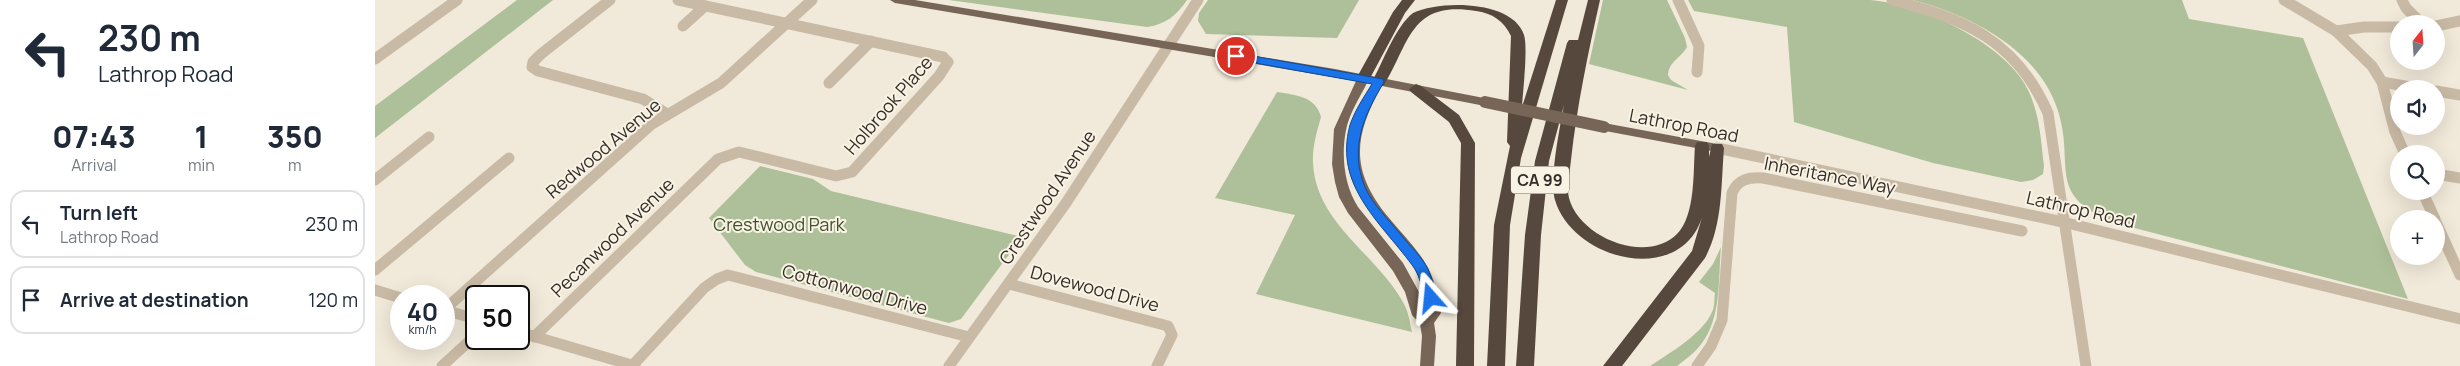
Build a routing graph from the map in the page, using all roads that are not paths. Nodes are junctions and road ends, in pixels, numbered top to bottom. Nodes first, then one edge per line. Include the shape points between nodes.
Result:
1 (457, 0) edge
2 (678, 0) edge
3 (812, 0) edge
4 (895, 0) edge
5 (1198, 0) edge
6 (1409, 0) edge
7 (1562, 0) edge
8 (1587, 0) edge
9 (1593, 0) edge
10 (1678, 0) edge
11 (1892, 0) edge
12 (2283, 0) edge
13 (2402, 0) edge
14 (609, 1) edge
15 (705, 6) junction
16 (2413, 15) edge
17 (2460, 21) edge
18 (788, 22) junction
19 (2445, 24) edge
20 (683, 26) dead end
21 (2390, 27) edge
22 (2336, 30) junction
23 (871, 41) junction
24 (1169, 45) junction
25 (375, 59) edge
26 (1697, 72) dead end
27 (1363, 79) junction
28 (1379, 82) junction
29 (2382, 82) junction
30 (829, 83) dead end
31 (2390, 83) edge
32 (1416, 89) junction
33 (2445, 92) edge
34 (2460, 95) edge
35 (667, 114) junction
36 (429, 138) dead end
37 (2401, 145) edge
38 (1710, 147) junction
39 (509, 158) dead end
40 (1514, 158) junction
41 (852, 172) joint
42 (2445, 176) edge
43 (2460, 178) edge
44 (375, 180) edge
45 (1957, 198) junction
46 (1958, 218) junction
47 (2063, 222) junction
48 (2021, 231) dead end
49 (2445, 241) edge
50 (375, 270) edge
51 (2459, 270) edge
52 (1009, 284) junction
53 (375, 290) edge
54 (390, 295) edge
55 (455, 300) edge
56 (2460, 319) edge
57 (1427, 322) junction
58 (530, 336) edge
59 (534, 337) junction
60 (969, 337) junction
61 (465, 344) edge
62 (442, 366) edge
63 (634, 366) edge
64 (949, 366) edge
65 (1157, 366) edge
66 (1427, 366) edge
67 (1465, 366) edge
68 (1496, 366) edge
69 (1525, 366) edge
70 (1612, 366) edge
71 (1697, 366) edge
72 (2086, 366) edge

1 - 25 street
2 - 15 street
3 - 18 street, Redwood Avenue
4 - 24 main road, Lathrop Road
5 - 24 street, Crestwood Avenue
6 - 27 highway via 1399,12
7 - 40 highway, CA 99
8 - 69 highway, CA 99 via 1542,161 1533,235
9 - 38 highway via 1570,101 1565,146 1561,198 1571,220 1595,241 1607,246 1637,252 1669,247 1683,238 1693,218
10 - 26 street via 1699,46
11 - 47 street via 1970,27 2008,52 2034,79 2048,113
12 - 22 street
13 - 16 street
14 - 35 street via 532,64 538,71 643,99
15 - 18 street
15 - 20 street
17 - 19 street
18 - 23 street
18 - 35 street, Redwood Avenue via 721,83
21 - 22 street
22 - 29 street via 2357,49
23 - 30 street
23 - 41 street, Holbrook Place via 943,57 948,62
24 - 27 main road, Lathrop Road
24 - 52 street, Crestwood Avenue
27 - 28 main road, Lathrop Road
27 - 57 main road via 1340,129 1338,164 1341,182 1345,197 1398,267 1419,316
28 - 32 main road, Lathrop Road
28 - 40 highway via 1413,21 1425,12 1446,5 1464,4 1484,7 1501,15 1513,25 1519,40
28 - 57 main road via 1356,125 1355,171 1369,203 1422,270 1435,313
29 - 31 street
29 - 37 street
32 - 38 main road, Lathrop Road, bridge
32 - 67 highway via 1455,118 1464,129 1468,143
33 - 34 street
35 - 55 street, Redwood Avenue
36 - 44 street
38 - 45 street, Lathrop Road
38 - 70 highway via 1709,222 1699,254
39 - 50 street
40 - 68 highway, CA 99 via 1502,225
41 - 59 street, Pecanwood Avenue via 836,176 731,152 718,159
42 - 43 street
45 - 46 street
45 - 47 street, Lathrop Road
46 - 48 street, Inheritance Way
46 - 71 street, Inheritance Way via 1763,178 1740,182 1732,193 1723,320
47 - 56 street, Lathrop Road
47 - 72 street
49 - 51 street
52 - 60 street, Crestwood Avenue
52 - 65 street, Dovewood Drive via 1164,324 1171,329 1172,335
53 - 54 street
57 - 66 main road
58 - 59 street
59 - 63 street
60 - 63 street, Cottonwood Drive via 732,275 715,280 704,288
60 - 64 street, Crestwood Avenue
61 - 62 street

